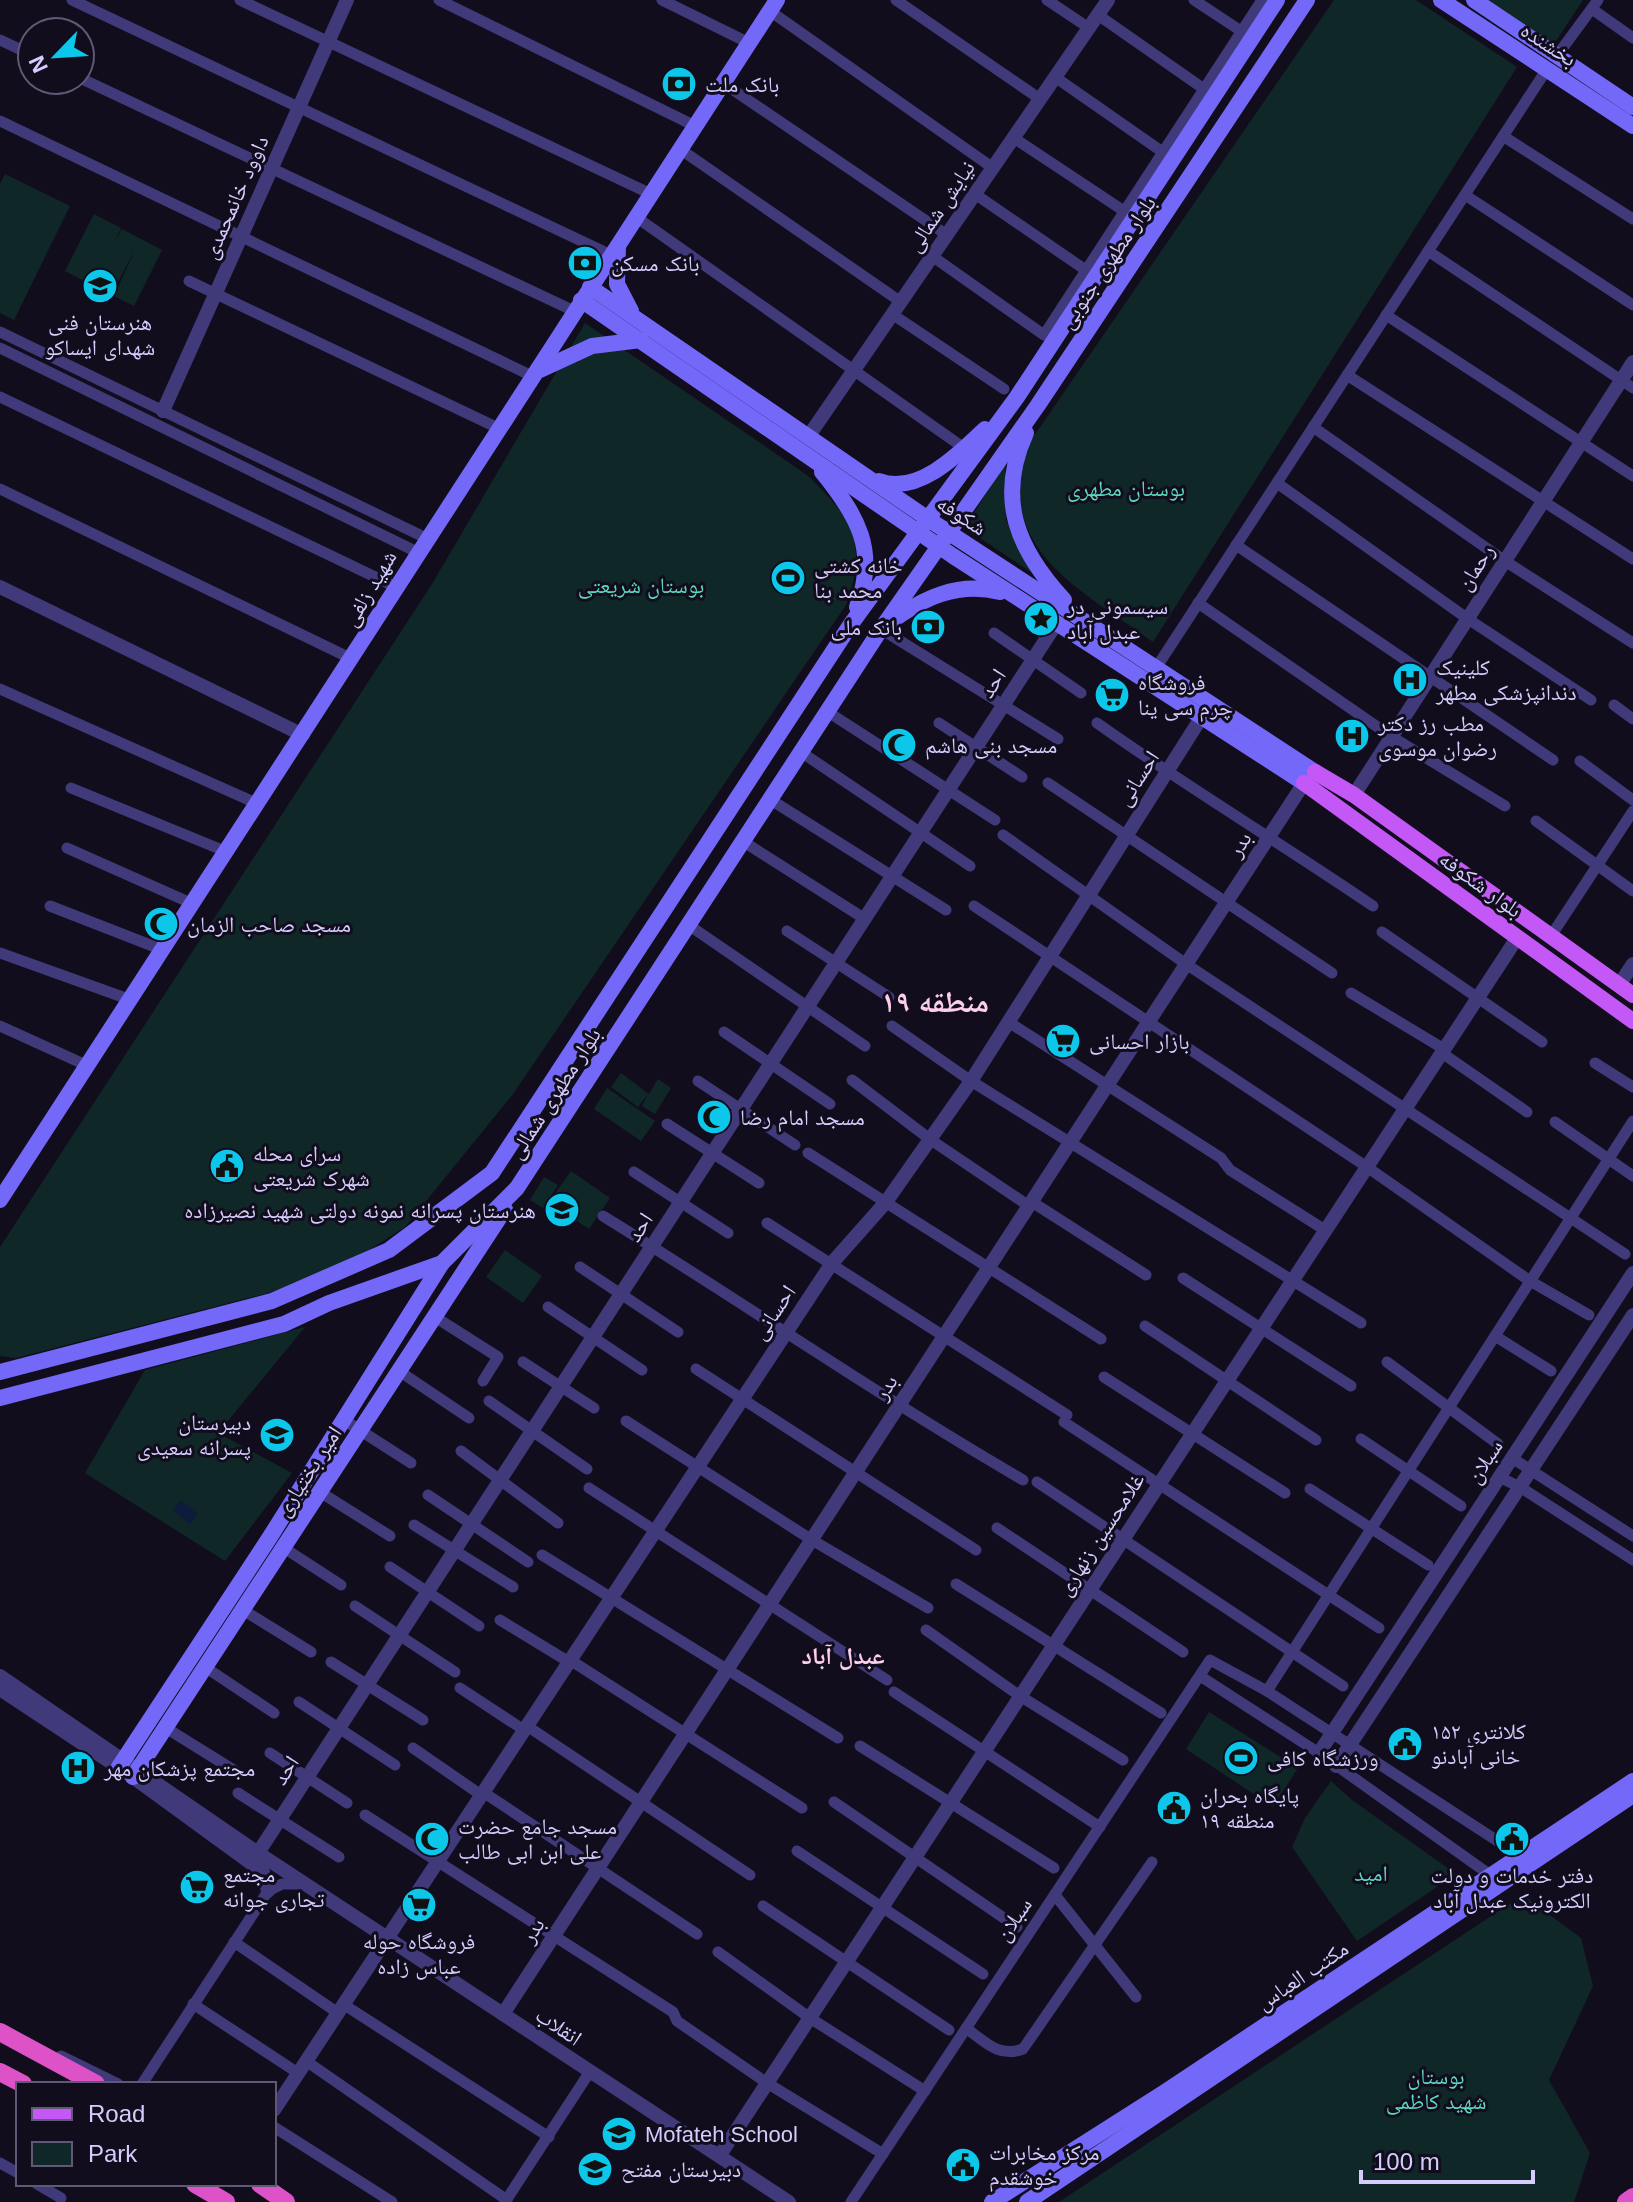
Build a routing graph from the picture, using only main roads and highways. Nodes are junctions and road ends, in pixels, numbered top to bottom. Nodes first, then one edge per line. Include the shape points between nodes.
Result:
1 (1277, 0) edge
2 (1307, 0) edge
3 (1441, 0) edge
4 (1474, 0) edge
5 (773, 6) edge
6 (1552, 63) junction
7 (1633, 107) edge
8 (1633, 126) edge
9 (615, 249) junction
10 (582, 299) junction
11 (644, 333) junction
12 (532, 376) junction
13 (1011, 393) junction
14 (1038, 405) junction
15 (811, 459) junction
16 (854, 469) junction
17 (923, 525) junction
18 (943, 538) junction
19 (1030, 607) junction
20 (1081, 619) junction
21 (851, 624) junction
22 (881, 629) junction
23 (1310, 778) junction
24 (1626, 990) edge
25 (1633, 1021) edge
26 (517, 1188) junction
27 (0, 1200) edge
28 (442, 1263) junction
29 (0, 1372) edge
30 (0, 1398) edge
31 (243, 1600) junction
32 (1633, 1781) edge
33 (1633, 1795) edge
34 (1596, 1812) junction
35 (0, 2032) edge
36 (0, 2072) edge
37 (19, 2082) edge
38 (93, 2082) edge
39 (1169, 2099) junction
40 (198, 2186) edge
41 (263, 2186) edge
42 (1633, 2197) edge
43 (226, 2202) edge
44 (286, 2202) edge
45 (992, 2202) edge
46 (1027, 2202) edge
47 (1626, 2202) edge

1 - 13 main road, بلوار مطهری جنوبی
2 - 14 main road, بلوار مطهری جنوبی
3 - 6 main road, بخشنده
4 - 6 main road, بخشنده
5 - 9 main road, شهید زلفی
6 - 7 main road, بخشنده
6 - 8 main road, بخشنده
9 - 10 main road, شهید زلفی
9 - 11 main road via 617,284
10 - 11 main road, شکوفه
10 - 12 main road, شهید زلفی
11 - 12 main road via 574,351
11 - 15 main road, شکوفه
11 - 16 main road, شکوفه
12 - 27 main road, شهید زلفی
13 - 16 main road via 964,448 905,484 884,483
13 - 17 main road, بلوار مطهری جنوبی
14 - 18 main road, بلوار مطهری جنوبی
14 - 20 main road via 1014,469 1012,514 1037,567
15 - 17 main road, شکوفه
15 - 21 main road via 841,497 867,552 863,591
16 - 17 main road, شکوفه
17 - 18 main road, شکوفه
17 - 21 main road, بلوار مطهری شمالی
18 - 19 main road, شکوفه
18 - 20 main road, شکوفه
18 - 22 main road, بلوار مطهری شمالی
19 - 22 main road via 1000,592 963,587 926,600
19 - 23 main road, شکوفه via 1201,718
20 - 23 main road, شکوفه
21 - 29 main road, بلوار مطهری شمالی via 492,1173 389,1250 304,1290
22 - 26 main road, بلوار مطهری شمالی
23 - 24 main road, بلوار شکوفه via 1354,795
23 - 25 main road, بلوار شکوفه
26 - 28 main road, بلوار مطهری شمالی
26 - 31 main road, امیر بختیاری via 284,1548
28 - 30 main road, بلوار مطهری شمالی via 284,1324
28 - 31 main road, امیر بختیاری via 344,1420
31 - 31 main road, امیر بختیاری via 166,1728 129,1768
32 - 34 main road, مکتب العباس
33 - 34 main road, مکتب العباس
34 - 39 main road, مکتب العباس
35 - 38 highway via 56,2056
36 - 37 highway
39 - 45 main road, مکتب العباس
39 - 46 main road, مکتب العباس
40 - 43 highway
41 - 44 highway
42 - 47 highway

